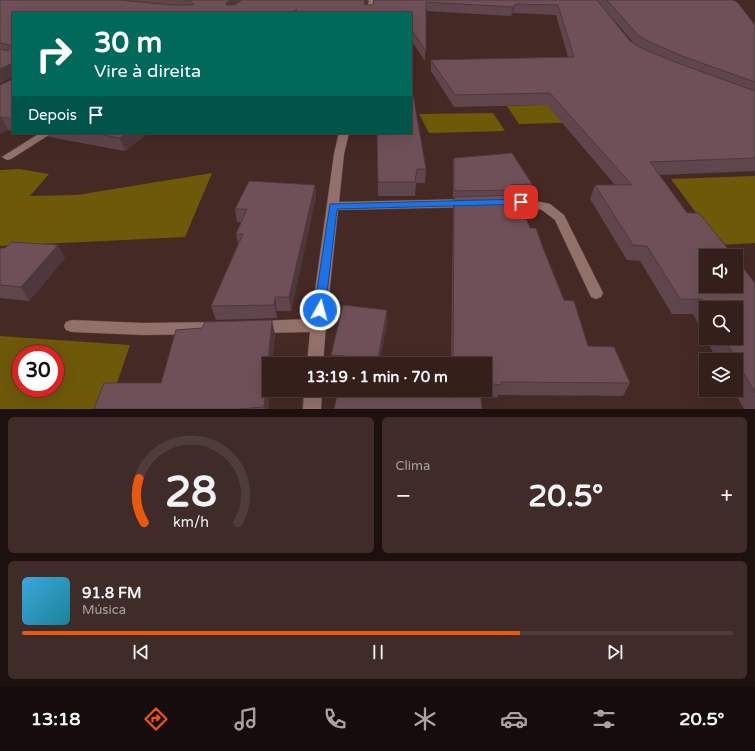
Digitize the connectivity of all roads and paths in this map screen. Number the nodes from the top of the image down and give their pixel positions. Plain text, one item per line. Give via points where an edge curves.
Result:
1 (372, 0) edge
2 (369, 12) edge
3 (45, 134) edge
4 (344, 134) edge
5 (7, 157) dead end
6 (333, 206) junction
7 (596, 293) dead end
8 (318, 325) junction
9 (72, 326) dead end
10 (316, 357) edge
11 (313, 397) edge
12 (312, 409) edge

1 - 2 street
3 - 5 street
4 - 6 street
6 - 7 street via 521,202 546,207 560,218
6 - 8 street
8 - 9 street via 143,329
8 - 10 street
11 - 12 street

